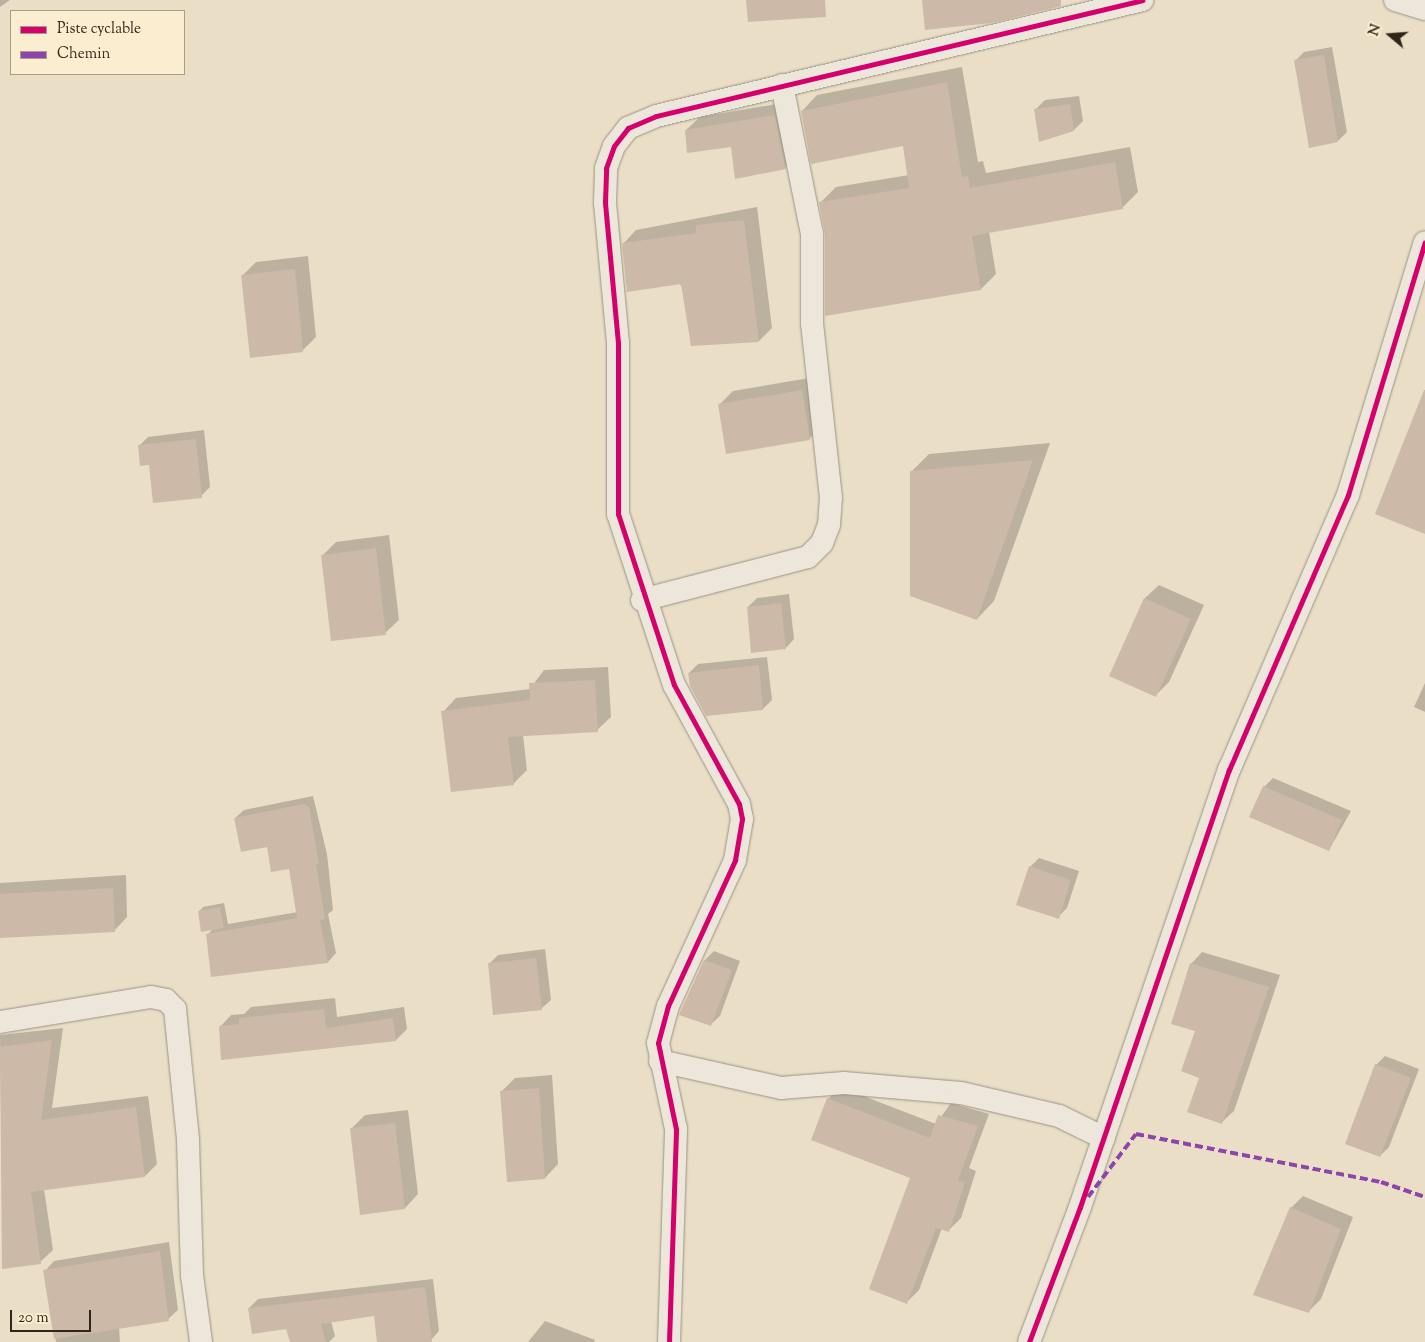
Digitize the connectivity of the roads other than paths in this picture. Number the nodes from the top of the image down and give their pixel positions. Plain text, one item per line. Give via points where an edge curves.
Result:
1 (1142, 0) edge
2 (1395, 0) edge
3 (1425, 10) edge
4 (782, 85) junction
5 (1425, 242) edge
6 (642, 600) junction
7 (0, 1022) edge
8 (660, 1061) junction
9 (1104, 1138) junction
10 (201, 1342) edge
11 (669, 1342) edge
12 (1029, 1342) edge

1 - 4 street
2 - 3 street
4 - 6 street via 656,116 628,128 614,146 606,168 618,343 618,514
4 - 6 street via 812,234 812,323 831,498 829,525 822,543 808,557
5 - 9 street via 1348,495 1229,770
6 - 8 street via 674,685 738,804 742,820 735,860 662,1024
7 - 10 street via 151,997 166,1000 175,1009 188,1140 192,1275
8 - 9 street via 781,1088 844,1083 961,1093 1059,1116
8 - 11 street via 670,1086 676,1129
9 - 12 street

